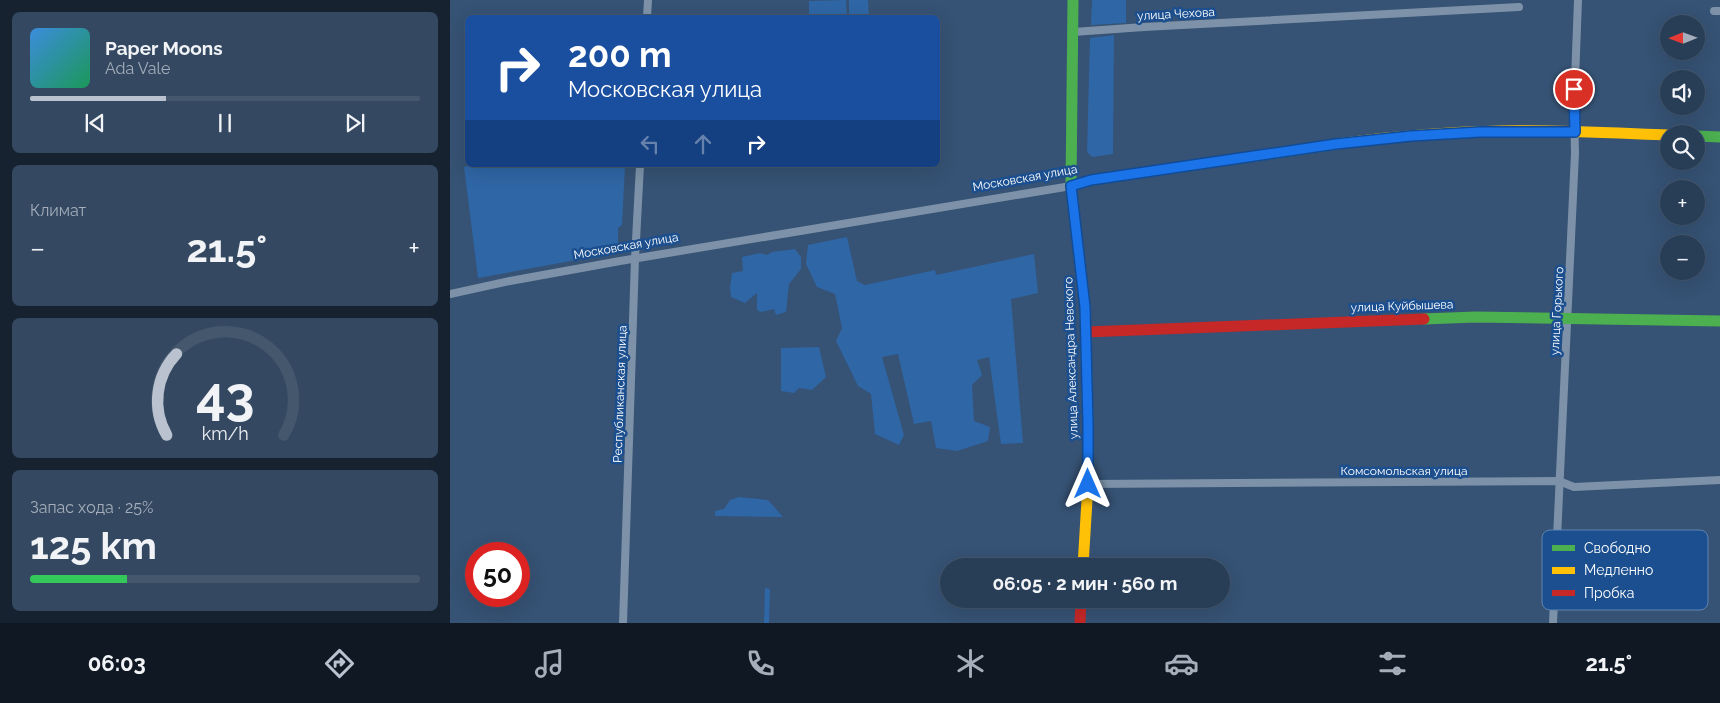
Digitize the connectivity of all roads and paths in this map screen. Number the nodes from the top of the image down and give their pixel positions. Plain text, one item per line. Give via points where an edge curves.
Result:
1 (648, 0) edge
2 (1073, 0) edge
3 (1578, 0) edge
4 (1519, 7) dead end
5 (647, 15) edge
6 (1073, 32) junction
7 (1575, 132) junction
8 (1660, 135) edge
9 (1705, 136) edge
10 (1720, 136) edge
11 (640, 167) edge
12 (1071, 186) junction
13 (635, 259) junction
14 (450, 294) edge
15 (1568, 318) junction
16 (1720, 321) edge
17 (1086, 332) junction
18 (1720, 480) edge
19 (1559, 482) junction
20 (1088, 484) junction
21 (1557, 530) edge
22 (1083, 558) edge
23 (1081, 608) edge
24 (1553, 610) edge
25 (624, 623) edge
26 (1080, 623) edge
27 (1552, 623) edge

1 - 5 street
2 - 6 street, улица Александра Невского
3 - 7 street, улица Горького
4 - 6 street, улица Чехова
6 - 12 street, улица Александра Невского
7 - 8 street, Московская улица
7 - 12 street, Московская улица via 1472,132 1384,138 1100,179
7 - 15 street, улица Горького
9 - 10 street
11 - 13 street, Республиканская улица
12 - 13 street, Московская улица
12 - 17 street, улица Александра Невского
13 - 14 street, Московская улица
13 - 25 street, Республиканская улица
15 - 16 street, улица Куйбышева
15 - 17 street, улица Куйбышева via 1475,317
15 - 19 street, улица Горького
17 - 20 street, улица Александра Невского
18 - 19 street, Комсомольская улица via 1574,487
19 - 20 street, Комсомольская улица
19 - 21 street, улица Горького
20 - 22 street, улица Александра Невского
23 - 26 street
24 - 27 street, улица Горького

